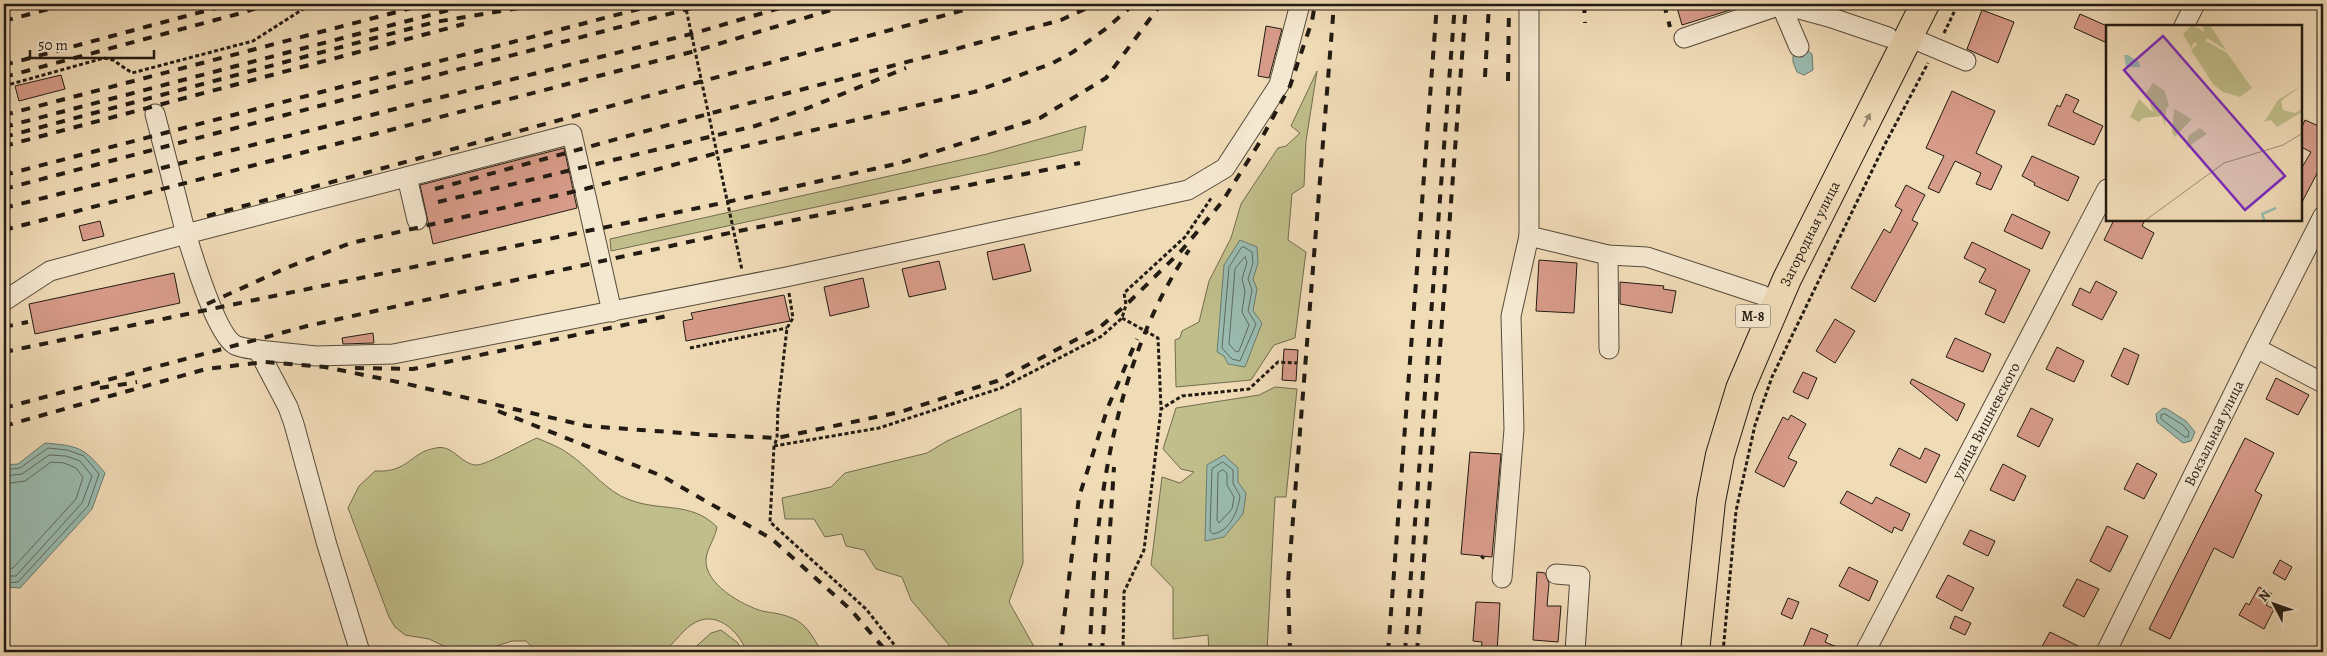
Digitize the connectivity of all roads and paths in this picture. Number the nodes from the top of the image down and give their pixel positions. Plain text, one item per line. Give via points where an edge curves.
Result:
1 (311, 4) edge
2 (685, 4) edge
3 (1300, 4) edge
4 (1529, 4) edge
5 (1904, 4) edge
6 (1925, 4) edge
7 (1958, 4) edge
8 (2195, 4) edge
9 (1781, 5) edge
10 (2184, 25) edge
11 (1898, 37) junction
12 (1684, 38) dead end
13 (1799, 47) dead end
14 (1936, 49) junction
15 (1966, 61) dead end
16 (4, 86) edge
17 (155, 114) dead end
18 (408, 177) junction
19 (1217, 190) dead end
20 (2106, 191) edge
21 (2323, 216) edge
22 (417, 220) dead end
23 (186, 234) junction
24 (1529, 236) junction
25 (1608, 255) junction
26 (745, 285) junction
27 (1762, 295) junction
28 (789, 298) dead end
29 (4, 300) edge
30 (612, 312) junction
31 (1122, 318) junction
32 (787, 328) junction
33 (690, 348) dead end
34 (2256, 348) junction
35 (1609, 349) dead end
36 (258, 350) junction
37 (1297, 363) dead end
38 (2323, 383) edge
39 (1161, 408) junction
40 (774, 446) junction
41 (1481, 556) dead end
42 (1486, 563) dead end
43 (1556, 574) dead end
44 (1502, 578) dead end
45 (360, 652) edge
46 (900, 652) edge
47 (1123, 652) edge
48 (1574, 652) edge
49 (1678, 652) edge
50 (1695, 652) edge
51 (1723, 652) edge
52 (1865, 652) edge
53 (2106, 652) edge

1 - 16 path via 253,41 235,46 132,73 104,58
2 - 26 path
3 - 26 street via 1279,85 1225,168 1188,190
4 - 24 street
5 - 11 highway, Загородная улица / М-8
6 - 11 highway, Загородная улица / М-8
7 - 14 path
8 - 10 street
9 - 11 street
9 - 12 street
9 - 13 street
11 - 14 street
11 - 27 highway, Загородная улица / М-8
50 -> 11 highway, Загородная улица / М-8 via 1711,501 1720,455 1740,389
14 - 15 street
14 - 51 path via 1880,155 1761,403 1736,510
17 - 23 street
18 - 22 street
18 - 23 street
18 - 30 street via 572,134
19 - 31 path via 1185,237 1124,292 1126,305
20 - 52 street, улица Вишневского
21 - 34 street, Вокзальная улица
23 - 29 street via 50,271
23 - 36 street via 211,308 228,337 235,345
24 - 25 street
24 - 44 street via 1511,316 1514,430
25 - 27 street via 1647,257
25 - 35 street
26 - 30 street
27 - 49 highway, Загородная улица / М-8 via 1724,386 1702,470 1692,519
28 - 32 path via 793,318
30 - 36 street via 393,354 316,356
31 - 39 path via 1158,338
31 - 40 path via 1102,336 1001,388 879,428
32 - 33 path
32 - 40 path
34 - 38 street
34 - 53 street, Вокзальная улица
36 - 45 street via 294,424
37 - 39 path via 1278,362 1249,389 1182,396
39 - 47 path via 1144,550 1124,592
40 - 46 path via 770,522 866,609
41 - 42 path via 1486,558
43 - 48 street via 1580,576

